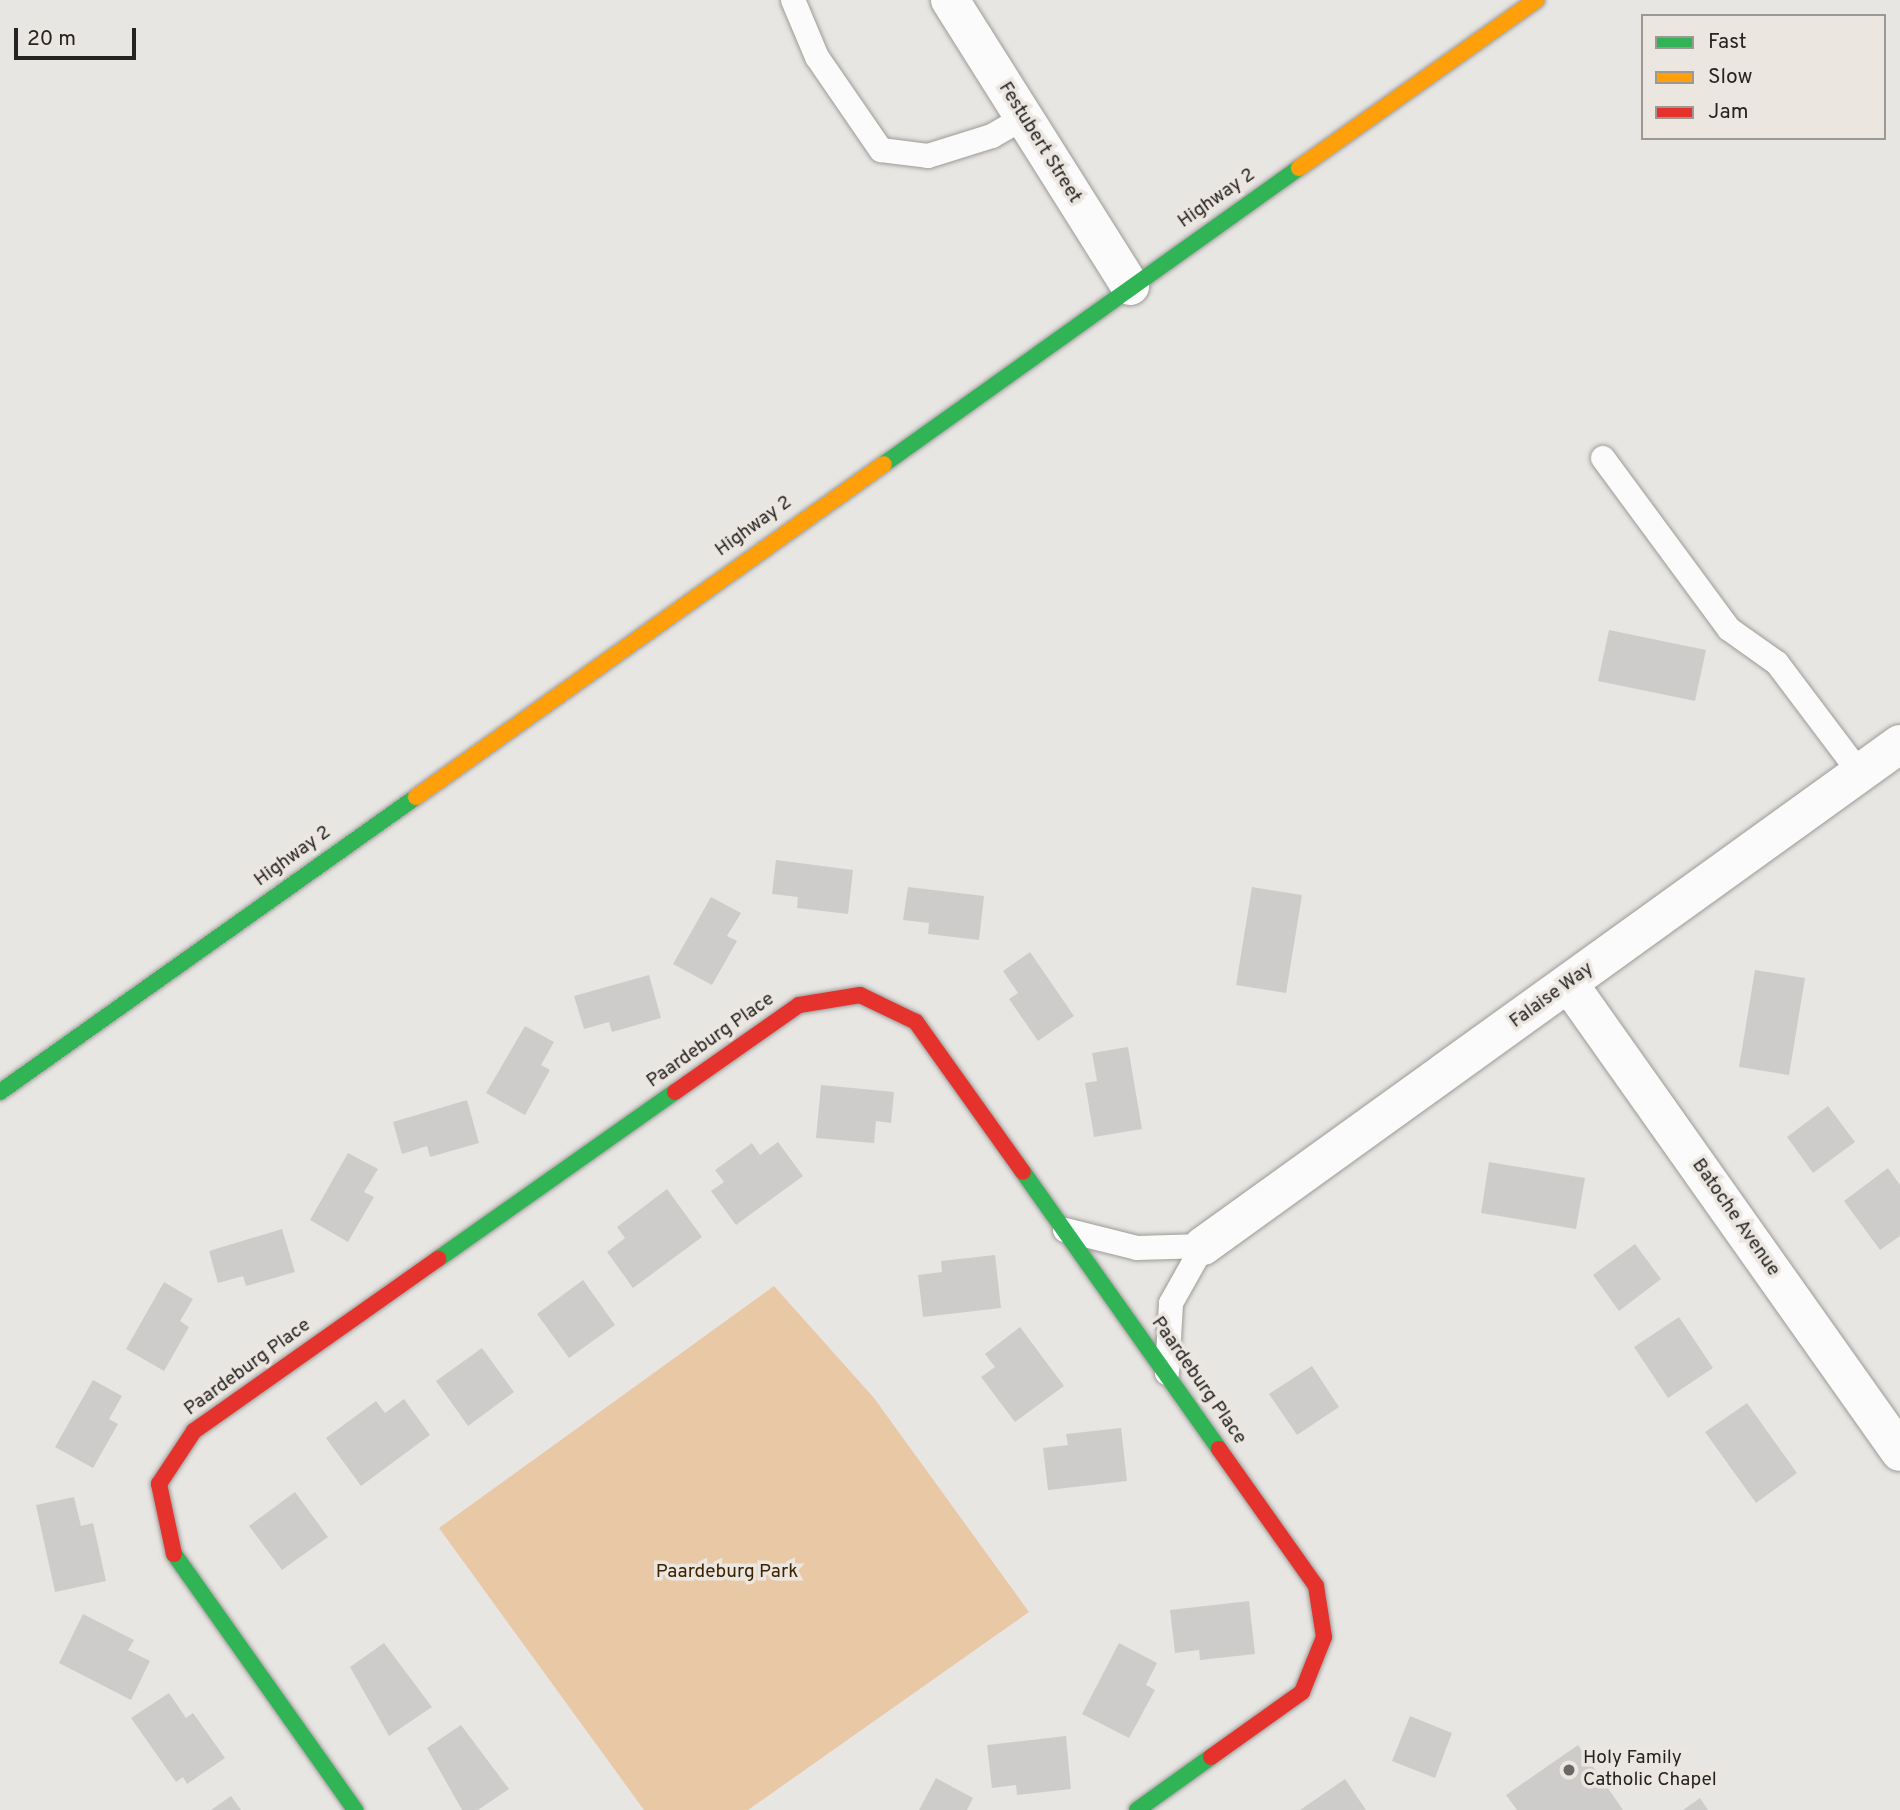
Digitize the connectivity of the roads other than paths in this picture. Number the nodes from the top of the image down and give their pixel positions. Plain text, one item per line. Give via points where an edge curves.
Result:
1 (793, 0) edge
2 (950, 0) edge
3 (1535, 0) edge
4 (1023, 118) junction
5 (1130, 286) junction
6 (1603, 458) dead end
7 (1900, 744) edge
8 (1860, 773) junction
9 (1569, 984) junction
10 (0, 1092) edge
11 (1065, 1230) junction
12 (1203, 1246) junction
13 (1167, 1373) junction
14 (1900, 1452) edge
15 (355, 1810) edge
16 (1136, 1810) edge

1 - 4 lane via 817,57 881,150 928,156 992,136
2 - 4 street, Festubert Street
3 - 5 street, Highway 2
4 - 5 street, Festubert Street
5 - 10 street, Highway 2
6 - 8 lane via 1729,629 1777,663
7 - 8 street, Falaise Way
8 - 9 street, Falaise Way
9 - 12 street, Falaise Way
9 - 14 street, Batoche Avenue
11 - 12 lane via 1137,1248
11 - 13 street, Paardeburg Place
11 - 15 street, Paardeburg Place via 916,1023 860,995 799,1005 194,1431 159,1484 170,1548
12 - 13 lane via 1171,1303
13 - 16 street, Paardeburg Place via 1316,1586 1324,1637 1302,1692

